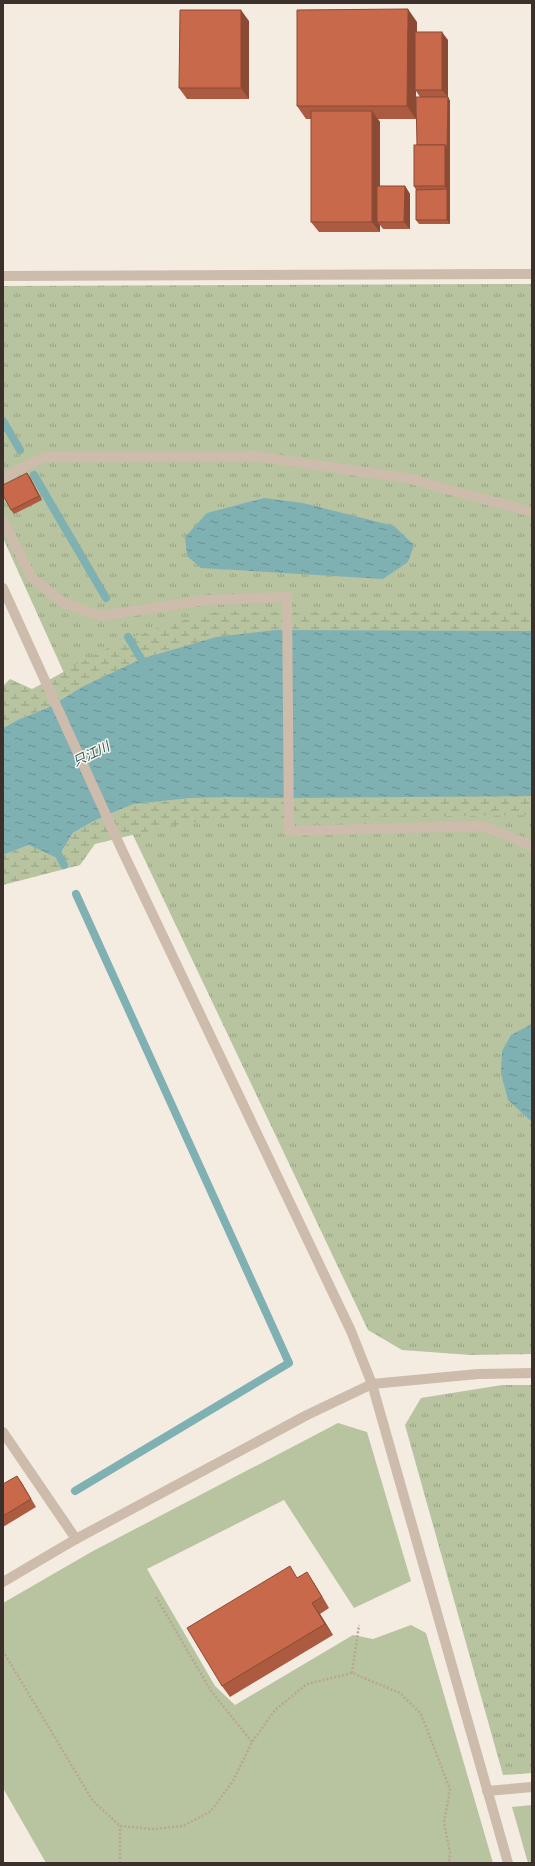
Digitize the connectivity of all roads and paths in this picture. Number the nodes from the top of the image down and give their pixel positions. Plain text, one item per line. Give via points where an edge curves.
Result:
1 (532, 274) edge
2 (3, 276) edge
3 (3, 478) edge
4 (532, 512) edge
5 (3, 520) edge
6 (3, 588) edge
7 (532, 846) edge
8 (532, 1373) edge
9 (372, 1384) junction
10 (3, 1432) edge
11 (76, 1539) junction
12 (3, 1582) edge
13 (156, 1597) dead end
14 (359, 1625) dead end
15 (3, 1651) edge
16 (352, 1672) junction
17 (252, 1742) junction
18 (532, 1787) edge
19 (487, 1791) junction
20 (120, 1826) junction
21 (120, 1863) edge
22 (449, 1863) edge
23 (508, 1863) edge

1 - 2 street
3 - 4 street via 44,457 253,456 406,478
5 - 7 street via 32,578 64,603 100,616 206,600 287,597 290,831 483,826
6 - 9 street via 121,848 344,1317
8 - 9 street via 478,1374
9 - 11 street via 307,1415
9 - 19 street
10 - 11 street
11 - 12 street
13 - 17 path via 211,1691
14 - 16 path
15 - 20 path via 93,1801
16 - 17 path via 307,1684 275,1710
16 - 22 path via 400,1693 421,1714 450,1790 444,1823 450,1852
17 - 20 path via 233,1781 211,1811 183,1826 154,1829
18 - 19 street
19 - 23 street
20 - 21 path

